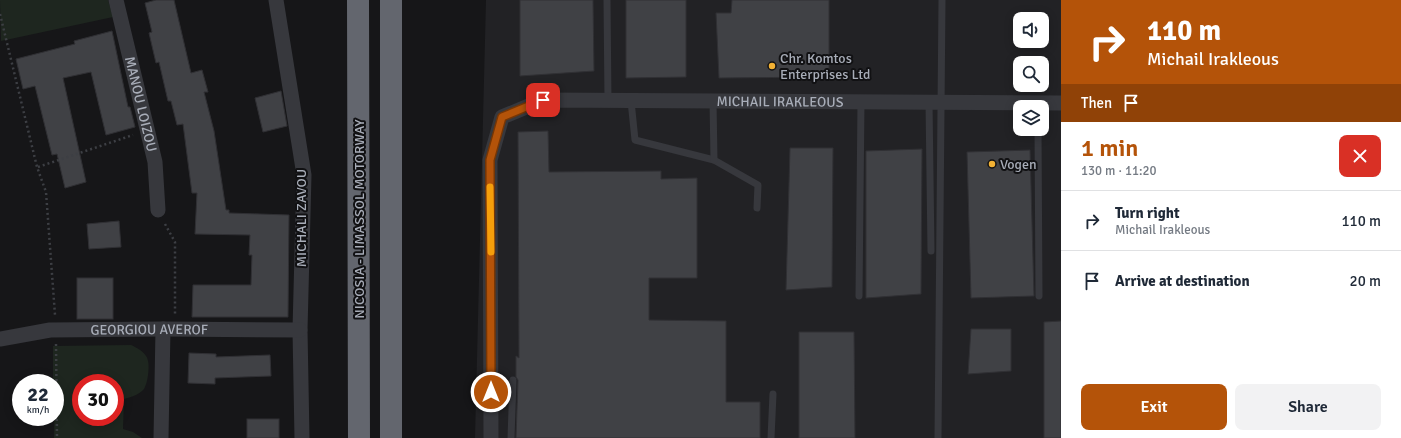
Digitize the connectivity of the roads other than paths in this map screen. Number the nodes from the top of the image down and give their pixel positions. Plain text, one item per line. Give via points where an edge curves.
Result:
1 (116, 0) edge
2 (276, 0) edge
3 (358, 0) edge
4 (391, 0) edge
5 (607, 0) edge
6 (942, 0) edge
7 (608, 101) junction
8 (631, 101) junction
9 (713, 101) junction
10 (862, 102) junction
11 (935, 102) junction
12 (1061, 102) edge
13 (1013, 104) edge
14 (1049, 104) edge
15 (1038, 136) edge
16 (714, 160) junction
17 (757, 208) dead end
18 (158, 210) road end
19 (931, 251) dead end
20 (859, 296) dead end
21 (1039, 296) dead end
22 (170, 329) junction
23 (300, 330) junction
24 (0, 339) edge
25 (513, 380) dead end
26 (773, 394) dead end
27 (161, 438) edge
28 (302, 438) edge
29 (359, 438) edge
30 (392, 438) edge
31 (491, 438) edge
32 (510, 438) edge
33 (771, 438) edge
34 (938, 438) edge

1 - 18 street, MANOU LOIZOU via 155,162
2 - 23 street, MICHALI ZAVOU via 304,175
3 - 29 highway, NICOSIA - LIMASSOL MOTORWAY
4 - 30 highway
5 - 7 lane
6 - 11 lane
7 - 8 street, MICHAIL IRAKLEOUS
7 - 31 street, MICHAIL IRAKLEOUS via 543,100 502,117 490,160
8 - 9 street, MICHAIL IRAKLEOUS
8 - 16 lane via 635,140
9 - 10 street, MICHAIL IRAKLEOUS
9 - 16 lane
10 - 11 street, MICHAIL IRAKLEOUS
10 - 20 lane
11 - 13 street, MICHAIL IRAKLEOUS
11 - 19 lane
11 - 34 lane
12 - 14 street, MICHAIL IRAKLEOUS
15 - 21 lane
16 - 17 lane via 758,185
22 - 23 street, GEORGIOU AVEROF
22 - 24 street, GEORGIOU AVEROF via 56,330
22 - 27 street
23 - 28 street, MICHALI ZAVOU
25 - 32 lane
26 - 33 lane

